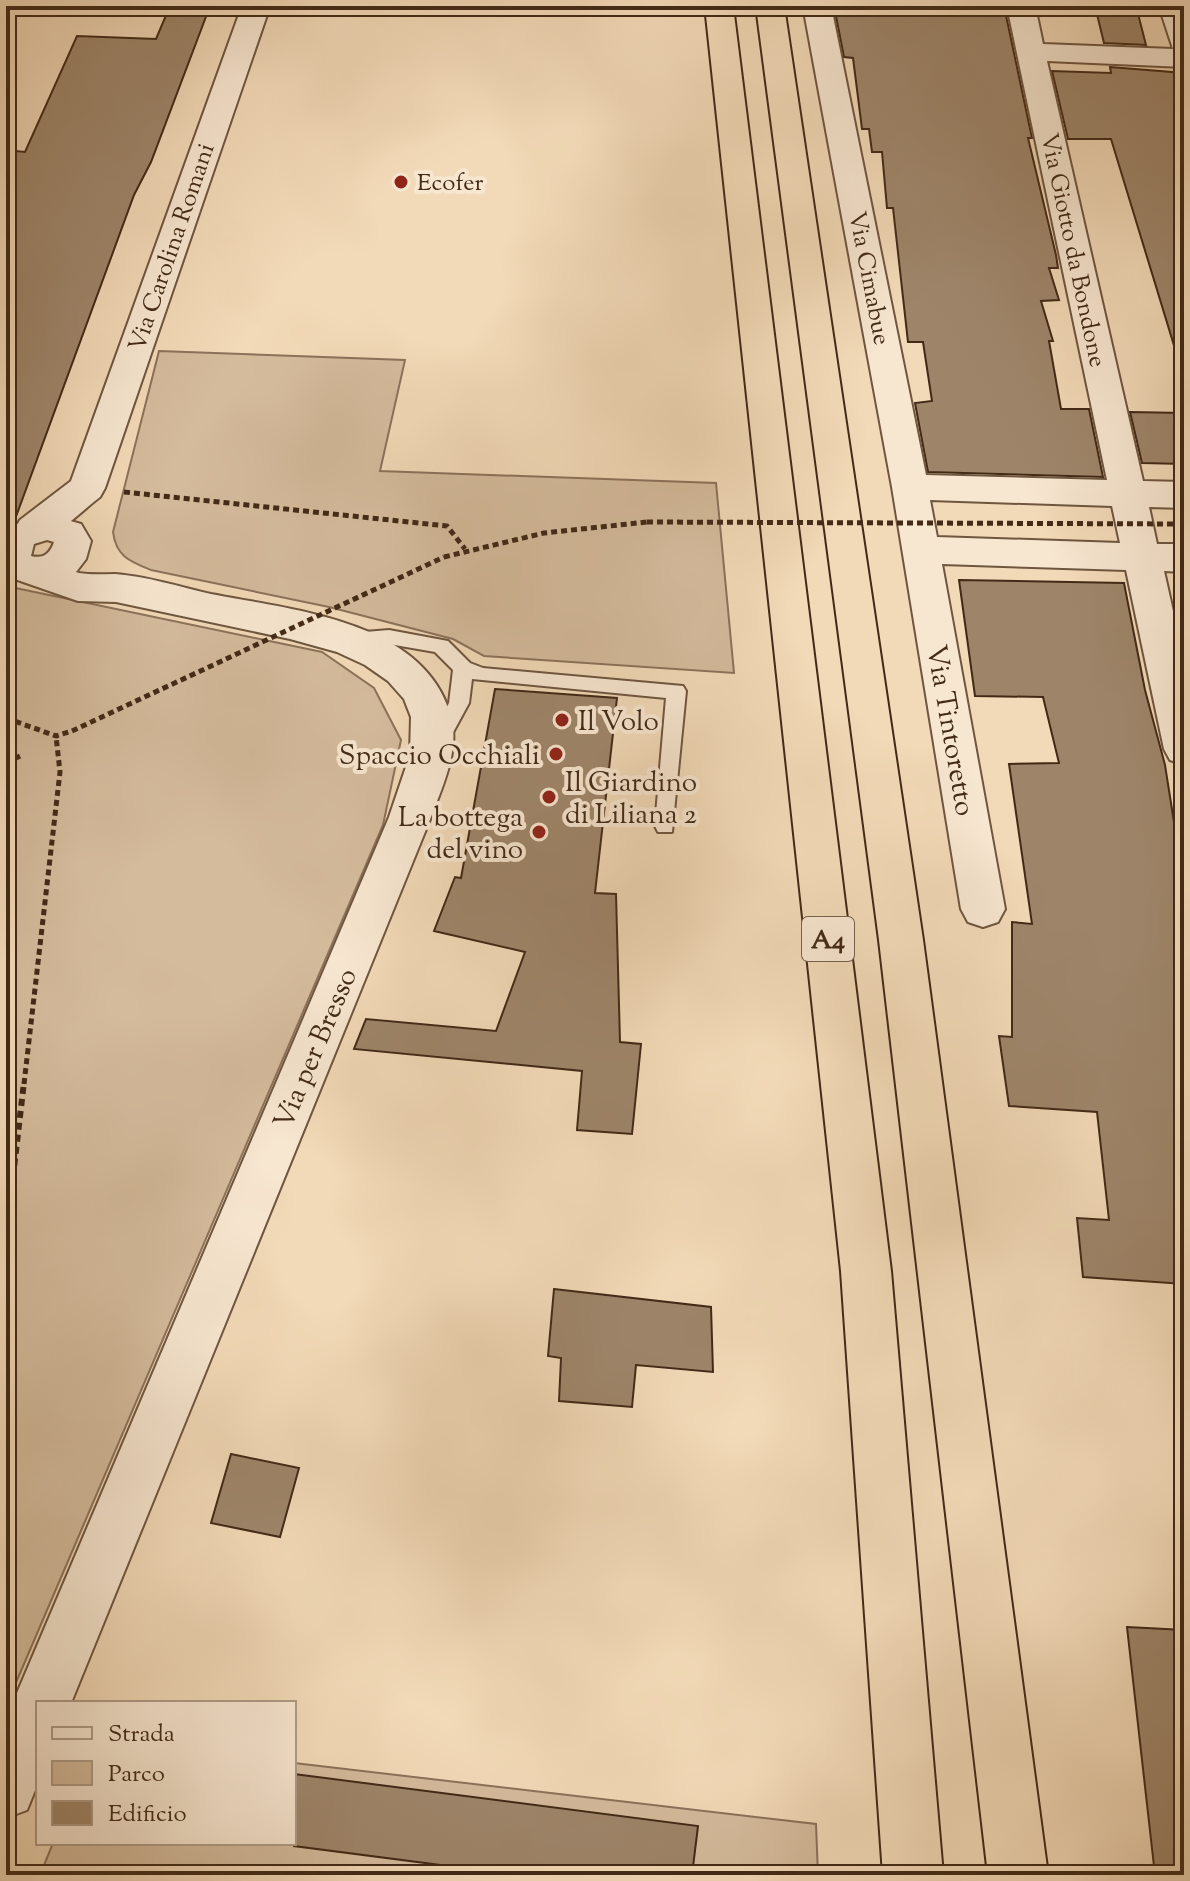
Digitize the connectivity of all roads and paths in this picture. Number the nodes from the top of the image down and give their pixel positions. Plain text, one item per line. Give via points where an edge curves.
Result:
1 (256, 6) edge
2 (719, 6) edge
3 (770, 6) edge
4 (817, 6) edge
5 (1021, 6) edge
6 (1173, 6) edge
7 (1184, 45) edge
8 (1031, 52) junction
9 (1184, 58) edge
10 (910, 487) junction
11 (1128, 494) junction
12 (145, 495) dead end
13 (1184, 495) edge
14 (1184, 524) edge
15 (33, 548) edge
16 (465, 549) junction
17 (921, 550) junction
18 (1142, 557) junction
19 (1184, 558) edge
20 (348, 640) junction
21 (463, 668) junction
22 (6, 718) edge
23 (56, 736) junction
24 (1184, 749) edge
25 (431, 755) junction
26 (20, 756) dead end
27 (6, 763) edge
28 (665, 826) dead end
29 (983, 909) dead end
30 (6, 1237) edge
31 (43, 1701) edge
32 (36, 1717) edge
33 (6, 1789) edge
34 (913, 1875) edge
35 (1018, 1875) edge

1 - 15 street, Via Carolina Romani via 87,488 92,504
2 - 34 highway, A4 via 866,1271
3 - 35 highway via 944,1251
4 - 10 street, Via Cimabue
5 - 8 street, Via Giotto da Bondone
6 - 7 street
8 - 9 street
8 - 11 street, Via Giotto da Bondone
10 - 11 street
10 - 17 street, Via Cimabue
11 - 13 street
11 - 18 street, Via Giotto da Bondone
12 - 16 path via 447,526
14 - 16 path, bridge via 647,522 538,533
15 - 20 street, Via per Bresso via 64,585 116,588
16 - 23 path, bridge
17 - 18 street
17 - 29 street, Via Tintoretto
18 - 19 street
18 - 24 street, Via Giotto da Bondone
20 - 21 lane via 389,637 441,646
20 - 25 street, Via per Bresso via 398,669 424,698 432,725
21 - 25 lane via 459,703
21 - 28 lane via 482,675 676,691
22 - 23 path
23 - 30 path via 60,772
25 - 31 street, Via per Bresso via 404,832
26 - 27 path
32 - 33 street

